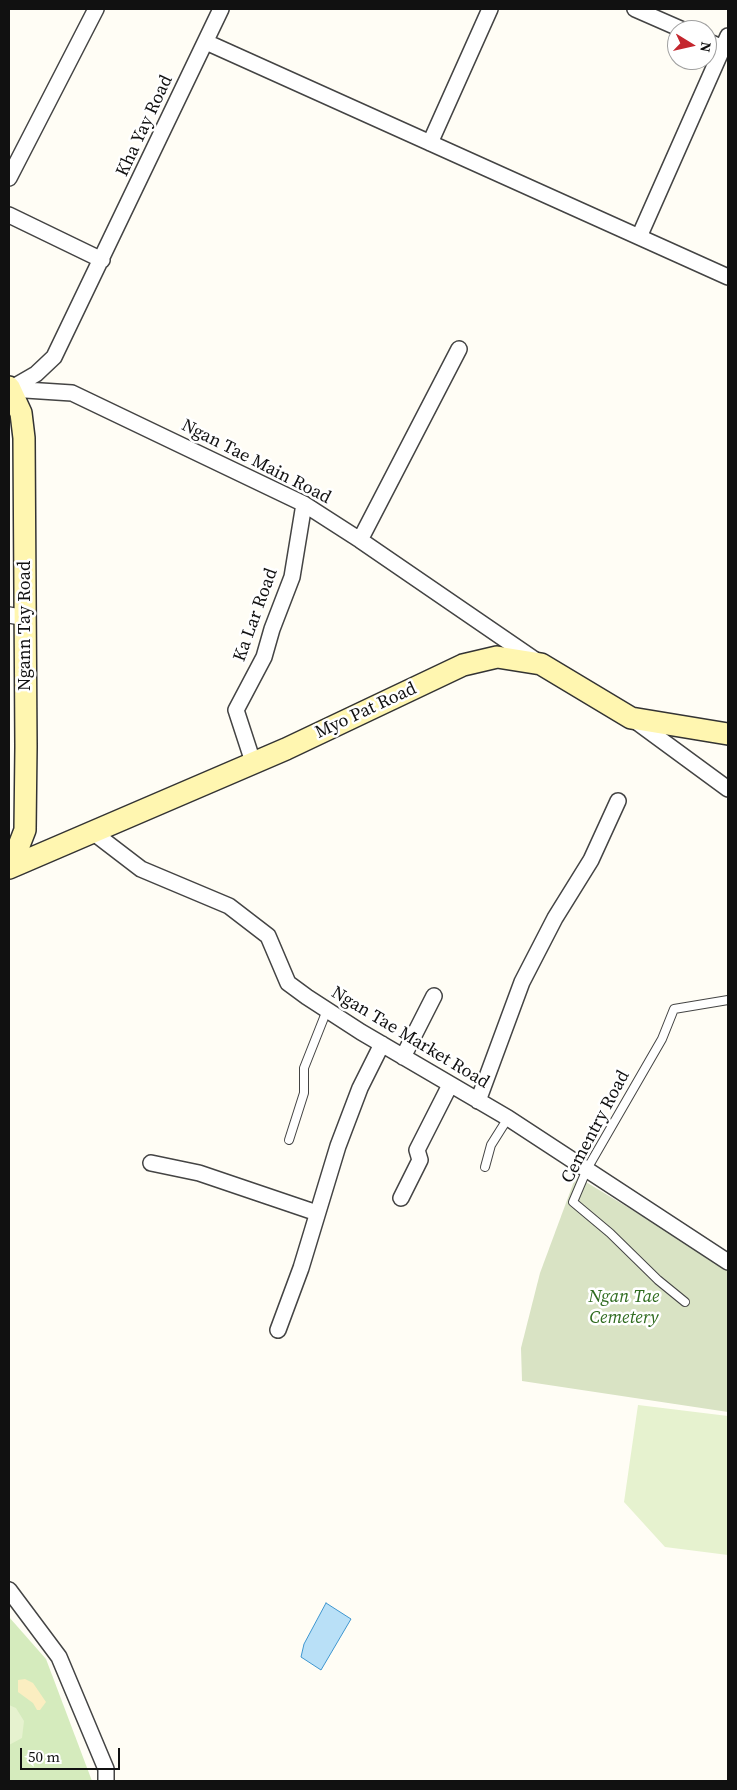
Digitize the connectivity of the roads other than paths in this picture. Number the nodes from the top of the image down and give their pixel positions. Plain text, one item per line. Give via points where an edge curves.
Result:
1 (96, 9) edge
2 (221, 9) edge
3 (490, 9) edge
4 (635, 9) edge
5 (667, 23) edge
6 (206, 42) junction
7 (726, 42) edge
8 (430, 143) junction
9 (9, 178) edge
10 (9, 215) edge
11 (639, 237) junction
12 (102, 260) junction
13 (728, 277) edge
14 (459, 349) dead end
15 (10, 388) edge
16 (304, 504) junction
17 (360, 540) junction
18 (17, 616) edge
19 (541, 664) junction
20 (631, 718) junction
21 (728, 734) edge
22 (253, 762) junction
23 (728, 789) edge
24 (618, 801) dead end
25 (94, 833) junction
26 (9, 863) edge
27 (9, 868) edge
28 (434, 996) dead end
29 (728, 1000) edge
30 (328, 1010) junction
31 (382, 1044) junction
32 (403, 1057) junction
33 (450, 1085) junction
34 (478, 1101) junction
35 (508, 1118) junction
36 (289, 1140) dead end
37 (151, 1163) dead end
38 (484, 1167) dead end
39 (587, 1169) junction
40 (401, 1198) dead end
41 (317, 1213) junction
42 (728, 1262) edge
43 (685, 1302) dead end
44 (278, 1330) dead end
45 (9, 1590) edge
46 (106, 1781) edge

1 - 9 street
2 - 6 street, Kha Yay Road
3 - 8 street
4 - 5 street
6 - 8 street
6 - 12 street, Kha Yay Road
7 - 11 street
8 - 11 street
10 - 12 street
11 - 13 street
12 - 15 street, Kha Yay Road via 54,357 36,374
14 - 17 street
15 - 16 street, Ngan Tae Main Road via 72,393
15 - 18 main road, Ngann Tay Road via 21,413 24,438
16 - 17 street, Ngan Tae Main Road
16 - 22 street, Ka Lar Road via 292,577 264,657 236,710
17 - 19 street, Ngan Tae Main Road
18 - 26 main road, Ngann Tay Road via 25,830
19 - 20 main road, Myo Pat Road
19 - 22 main road, Myo Pat Road via 497,656 462,666
20 - 21 main road, Myo Pat Road
20 - 23 street
22 - 25 main road, Myo Pat Road
24 - 34 street via 591,860 555,918 522,982
25 - 27 main road, Myo Pat Road
25 - 30 street, Ngan Tae Market Road via 141,869 229,906 268,936 288,983
28 - 32 street
29 - 39 lane, Cementry Road via 674,1009 662,1039
30 - 31 street, Ngan Tae Market Road
30 - 36 lane via 304,1068 304,1094
31 - 32 street, Ngan Tae Market Road
31 - 41 street via 360,1088
32 - 33 street, Ngan Tae Market Road
33 - 34 street, Ngan Tae Market Road
33 - 40 street via 417,1150 420,1160
34 - 35 street, Ngan Tae Market Road
35 - 38 lane via 491,1145
35 - 39 street, Ngan Tae Market Road
37 - 41 street via 199,1173
39 - 42 street, Ngan Tae Market Road
39 - 43 lane, Cementry Road via 573,1202
41 - 44 street
45 - 46 street via 58,1657 106,1769

